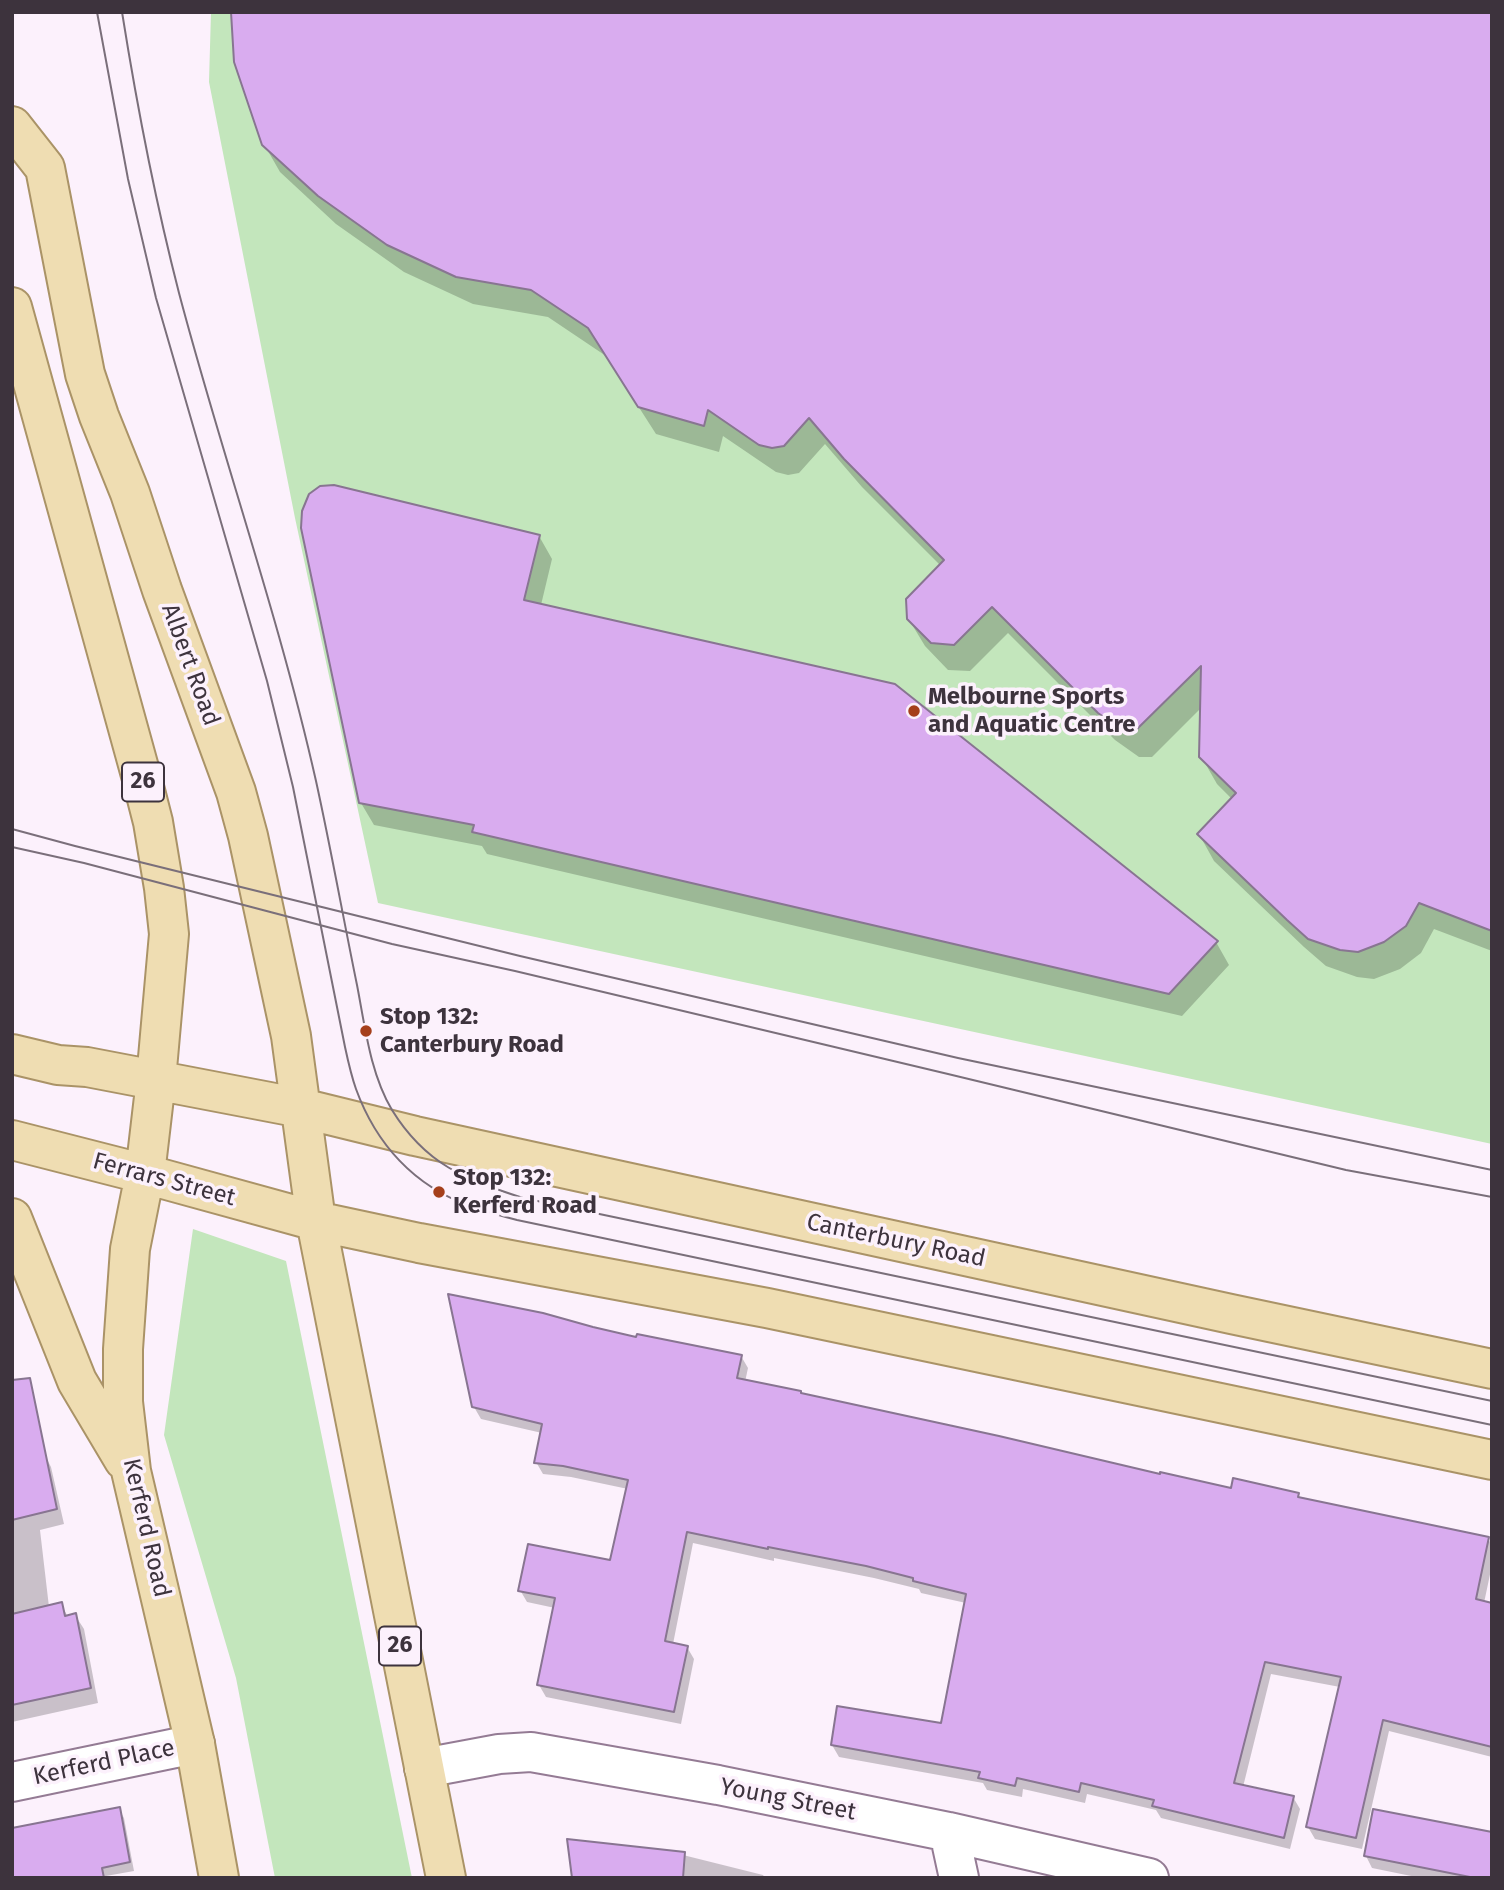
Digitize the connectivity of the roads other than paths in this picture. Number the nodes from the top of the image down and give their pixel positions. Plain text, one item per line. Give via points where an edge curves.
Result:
1 (12, 126) edge
2 (12, 307) edge
3 (12, 1054) edge
4 (156, 1080) junction
5 (301, 1108) junction
6 (12, 1140) edge
7 (145, 1174) junction
8 (12, 1218) edge
9 (316, 1221) junction
10 (1492, 1369) edge
11 (1492, 1460) edge
12 (131, 1471) junction
13 (195, 1744) junction
14 (424, 1768) junction
15 (12, 1782) edge
16 (949, 1832) junction
17 (219, 1878) edge
18 (446, 1878) edge
19 (959, 1878) edge
20 (1149, 1878) edge

1 - 5 main road, Albert Road / 26 via 45,168 85,374 236,792 282,990
2 - 4 main road, 26 via 153,822 169,934
3 - 4 main road
4 - 5 main road
4 - 7 main road, 26
5 - 9 main road, Albert Road / 26
5 - 10 main road, Canterbury Road
6 - 7 main road, Ferrars Street
7 - 9 main road, Ferrars Street
7 - 12 main road, Kerferd Road / 26 via 130,1249 123,1349
8 - 12 main road via 77,1381
9 - 11 main road via 767,1308
9 - 14 main road, 26
12 - 13 main road, Kerferd Road / 26
13 - 15 street, Kerferd Place
13 - 17 main road, Kerferd Road / 26
14 - 16 street, Young Street via 531,1752
14 - 18 main road, 26
16 - 19 street
16 - 20 street, Young Street

